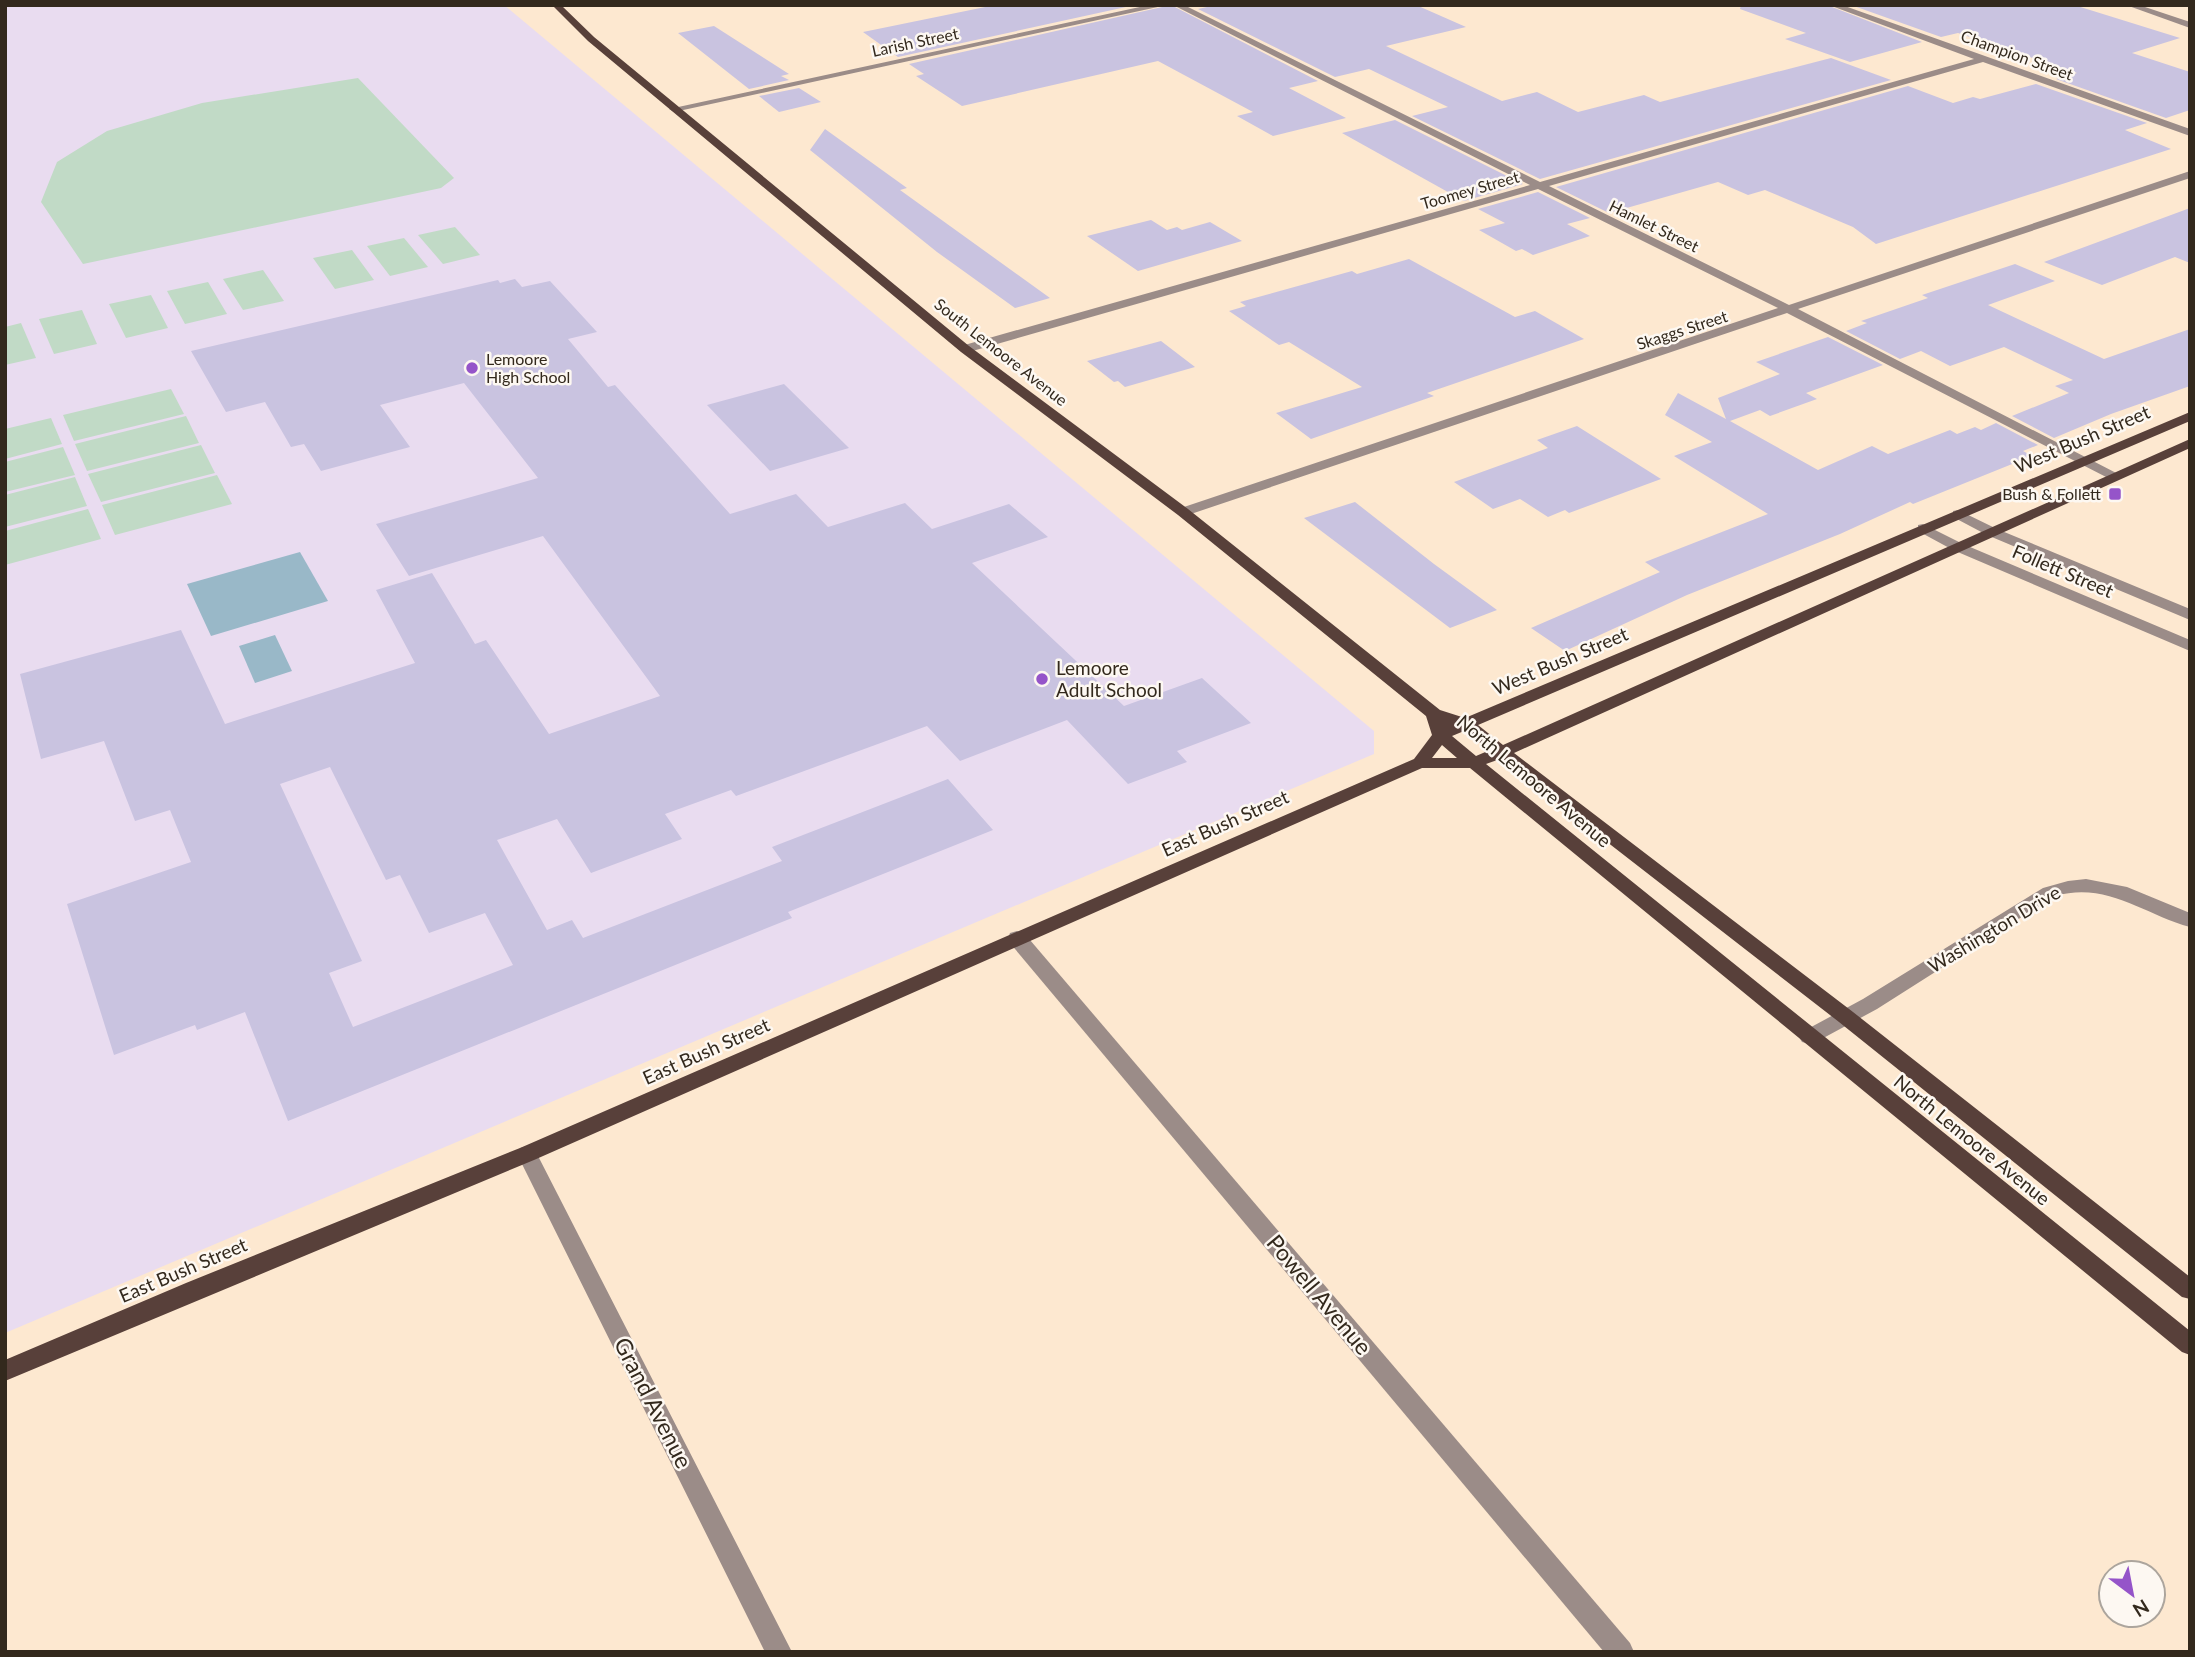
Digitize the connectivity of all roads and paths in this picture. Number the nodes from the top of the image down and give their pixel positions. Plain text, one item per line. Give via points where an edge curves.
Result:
1 (556, 5) edge
2 (1163, 5) edge
3 (1177, 5) edge
4 (1833, 5) edge
5 (2130, 5) edge
6 (2190, 25) edge
7 (1983, 60) junction
8 (674, 108) junction
9 (2190, 133) edge
10 (2190, 174) edge
11 (1540, 187) junction
12 (1790, 310) junction
13 (965, 349) junction
14 (2190, 416) edge
15 (2190, 443) edge
16 (2082, 460) junction
17 (2115, 477) junction
18 (1183, 512) junction
19 (1958, 514) junction
20 (1923, 528) junction
21 (1992, 532) junction
22 (1958, 547) junction
23 (2190, 615) edge
24 (2190, 646) edge
25 (1434, 713) junction
26 (1466, 724) junction
27 (1440, 735) junction
28 (1501, 752) junction
29 (1420, 763) junction
30 (1474, 763) junction
31 (2190, 921) edge
32 (1017, 938) junction
33 (1846, 1017) junction
34 (1808, 1037) junction
35 (527, 1154) junction
36 (2190, 1290) edge
37 (2190, 1345) edge
38 (5, 1371) edge
39 (779, 1652) edge
40 (1621, 1652) edge

1 - 8 main road, South Lemoore Avenue
2 - 8 street, Larish Street
3 - 11 street, Hamlet Street
4 - 7 street, Champion Street
5 - 6 street
7 - 9 street, Champion Street
7 - 11 street, Toomey Street
8 - 13 main road, South Lemoore Avenue
10 - 12 street, Skaggs Street
11 - 12 street, Hamlet Street
11 - 13 street, Toomey Street
12 - 16 street, Hamlet Street
12 - 18 street, Skaggs Street
13 - 18 main road, South Lemoore Avenue
14 - 16 main road, West Bush Street
15 - 17 main road
16 - 17 street, Hamlet Street
16 - 19 main road, West Bush Street
17 - 21 main road
18 - 25 main road, South Lemoore Avenue
19 - 20 main road, West Bush Street
19 - 21 street, Follett Street
20 - 22 street, Follett Street
20 - 26 main road, West Bush Street
21 - 22 main road
21 - 23 street, Follett Street
22 - 24 street, Follett Street
22 - 28 main road
25 - 26 main road, North Lemoore Avenue
25 - 27 main road, North Lemoore Avenue
26 - 27 main road, West Bush Street
26 - 28 main road, North Lemoore Avenue
27 - 29 main road
27 - 30 main road, North Lemoore Avenue
28 - 30 main road
28 - 33 main road, North Lemoore Avenue
29 - 30 main road
29 - 32 main road, East Bush Street
30 - 34 main road, North Lemoore Avenue
31 - 33 street, Washington Drive via 2127,893 2101,886 2066,886 2049,892
32 - 35 main road, East Bush Street
32 - 40 street, Powell Avenue
33 - 34 street, Washington Drive
33 - 36 main road, North Lemoore Avenue
34 - 37 main road, North Lemoore Avenue
35 - 38 main road, East Bush Street
35 - 39 street, Grand Avenue

